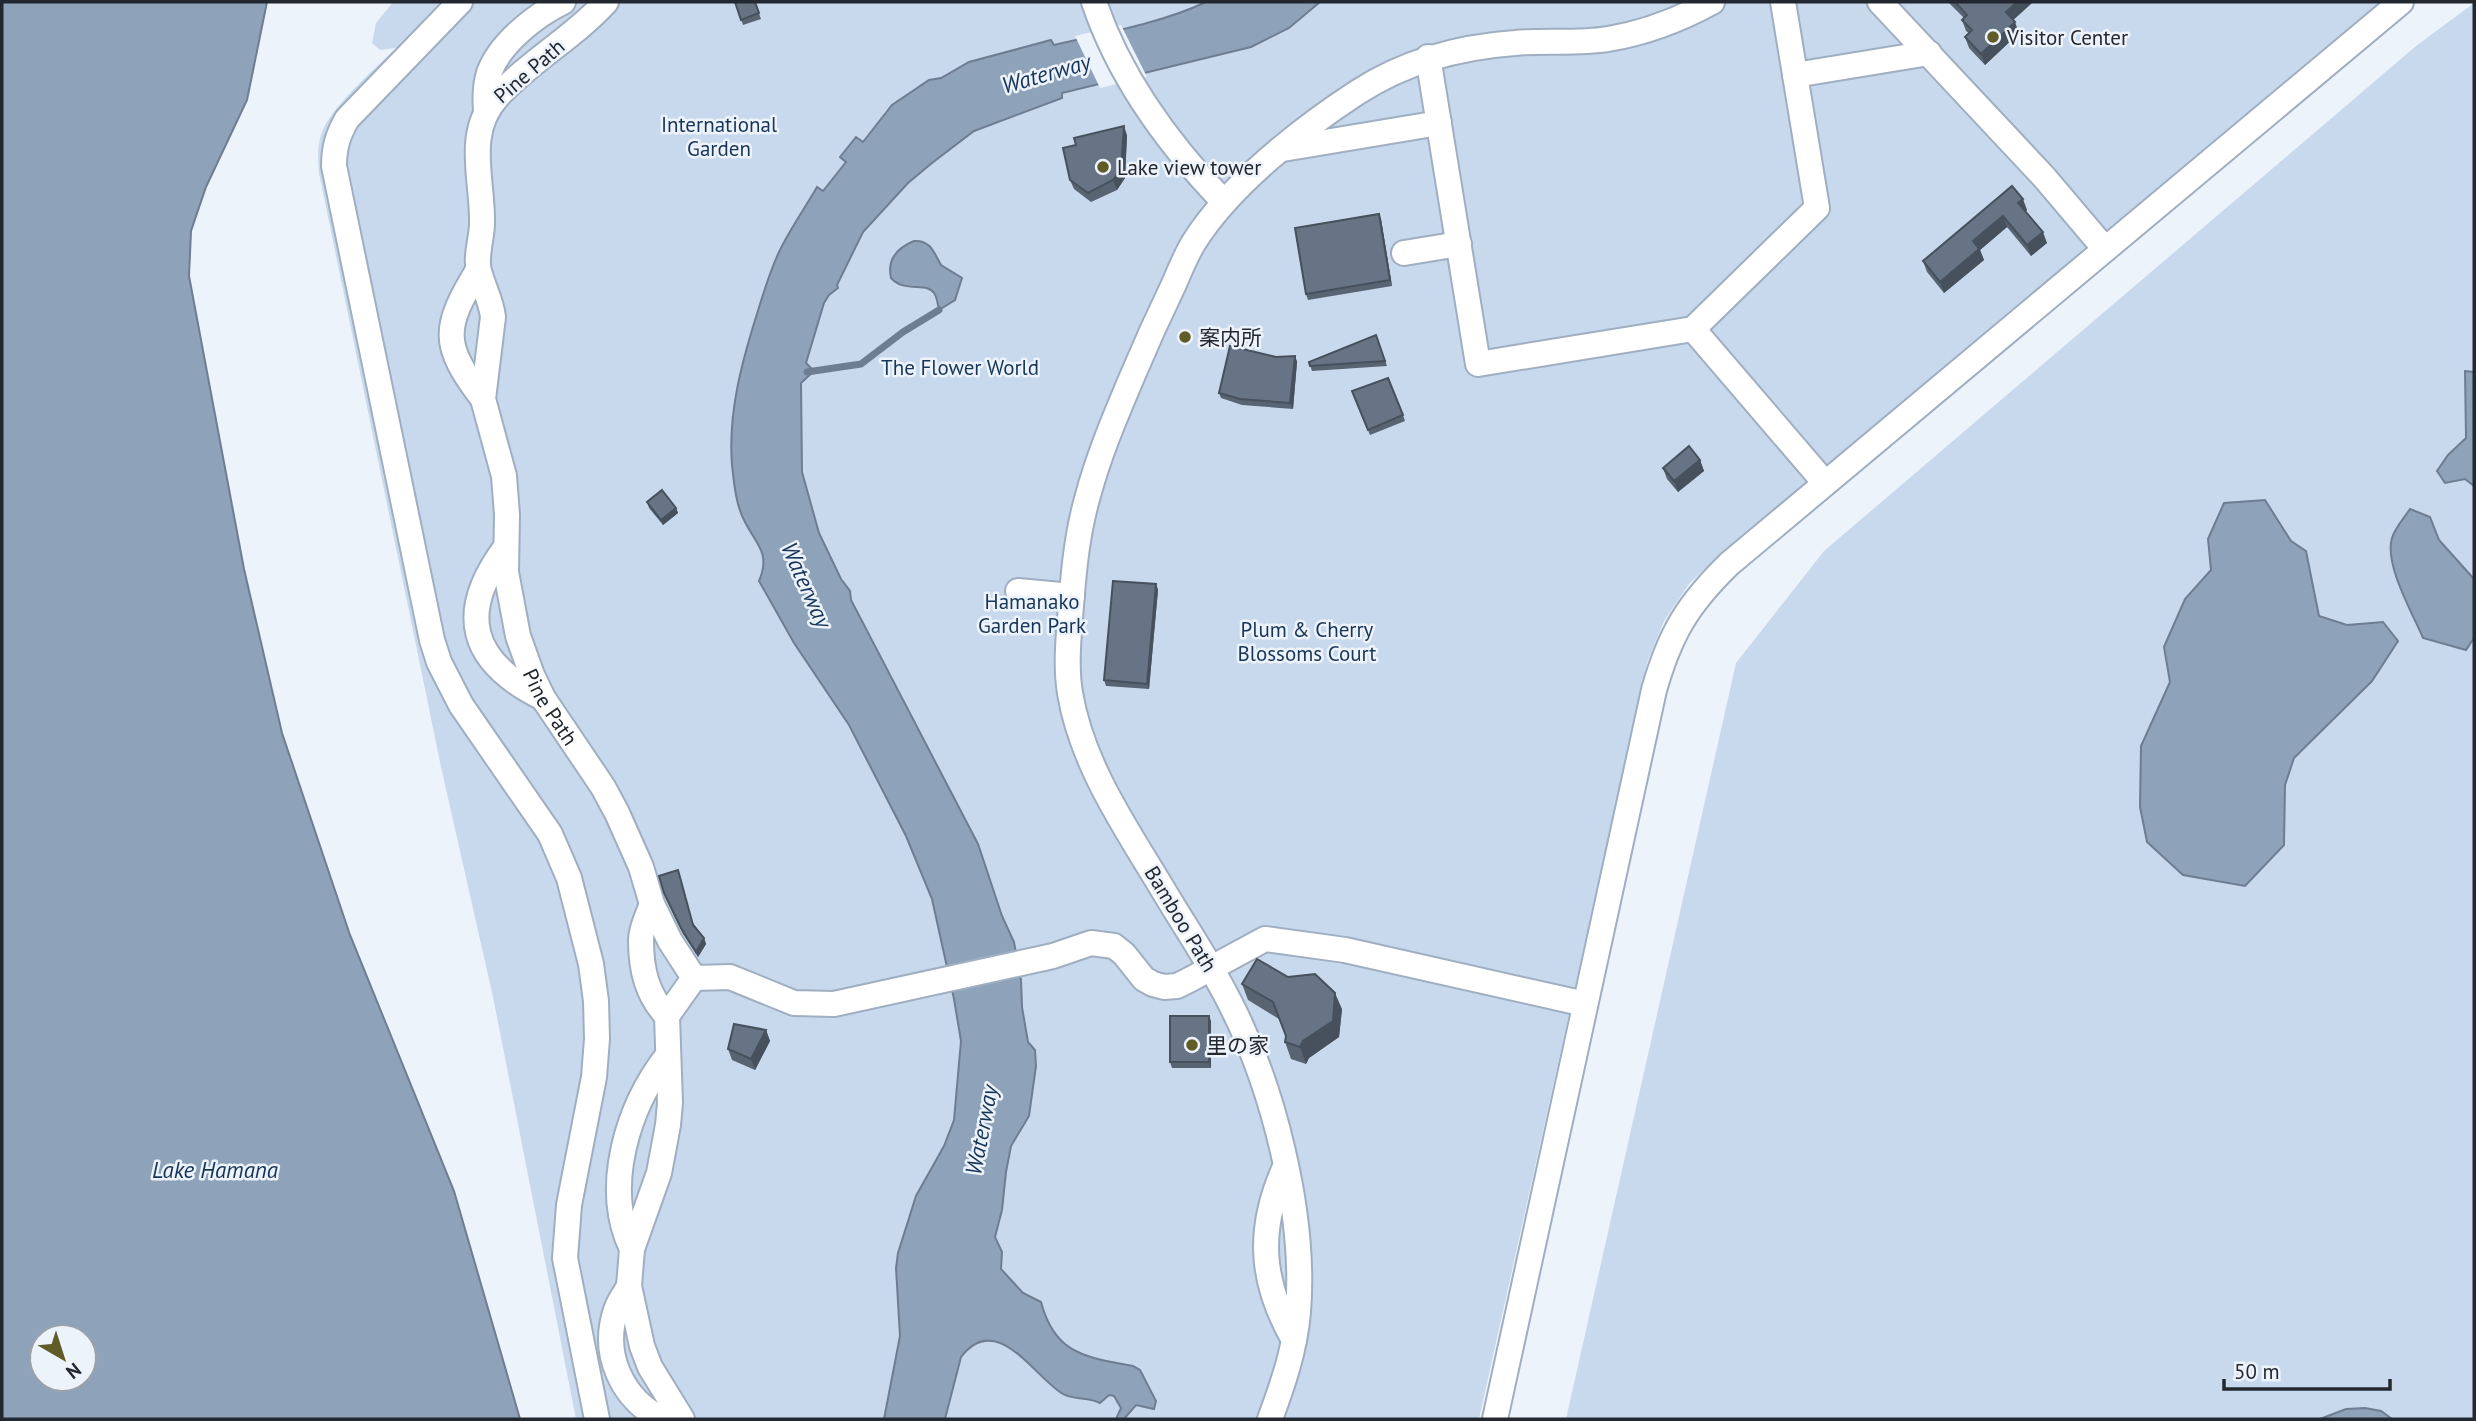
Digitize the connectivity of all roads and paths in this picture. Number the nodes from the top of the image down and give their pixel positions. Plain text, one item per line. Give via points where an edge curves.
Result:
1 (460, 2) edge
2 (563, 2) edge
3 (606, 2) edge
4 (1094, 2) edge
5 (1712, 2) edge
6 (1783, 2) edge
7 (1880, 2) edge
8 (2401, 2) edge
9 (1929, 53) junction
10 (1428, 57) junction
11 (1795, 75) junction
12 (485, 111) junction
13 (1439, 123) junction
14 (1283, 149) junction
15 (1224, 202) junction
16 (1459, 244) junction
17 (2105, 249) junction
18 (1404, 253) dead end
19 (478, 270) junction
20 (1693, 328) junction
21 (483, 399) junction
22 (1825, 483) junction
23 (506, 547) junction
24 (1017, 591) dead end
25 (1072, 596) junction
26 (543, 698) junction
27 (653, 904) junction
28 (1211, 969) junction
29 (694, 978) junction
30 (1585, 1004) junction
31 (667, 1016) junction
32 (668, 1055) junction
33 (632, 1249) junction
34 (629, 1286) junction
35 (597, 1419) edge
36 (662, 1419) edge
37 (682, 1419) edge
38 (1270, 1419) edge
39 (1495, 1419) edge

1 - 35 lane via 346,119 338,133 334,166 432,640 461,705 551,834 569,878 591,964 596,1014 594,1077 569,1206 565,1258
2 - 12 lane via 522,31 497,58 489,73
3 - 12 lane, Pine Path
4 - 15 lane via 1139,96 1182,157
5 - 10 lane, Bamboo Path via 1662,26 1607,39 1515,43
6 - 11 lane
7 - 9 lane
8 - 17 lane
9 - 11 lane
9 - 17 lane
10 - 13 lane
10 - 14 lane, Bamboo Path via 1388,73 1353,95
11 - 20 lane via 1817,208
12 - 19 lane, Pine Path via 477,151 482,213
13 - 14 lane
13 - 16 lane
14 - 15 lane, Bamboo Path
15 - 25 lane, Bamboo Path via 1193,244 1111,424 1086,501
16 - 18 lane
16 - 20 lane via 1478,364
17 - 22 lane
19 - 21 lane, Pine Path via 493,317
19 - 21 lane via 456,310 451,342 463,373
20 - 22 lane
21 - 23 lane, Pine Path via 504,476
22 - 30 lane via 1702,590 1664,654
23 - 26 lane, Pine Path via 518,636
23 - 26 lane via 481,587 476,609 478,632 499,671
24 - 25 lane
25 - 28 lane, Bamboo Path via 1069,690 1078,730 1093,768 1133,840
26 - 27 lane, Pine Path via 617,813
27 - 29 lane, Pine Path
27 - 31 lane via 640,939 648,991
28 - 29 lane via 1177,986 1164,987 1144,979 1114,946 1091,943 1053,956 834,1004 794,1003 730,977
28 - 30 lane via 1265,939 1345,950
28 - 38 lane, Bamboo Path via 1260,1074 1285,1167 1296,1235 1298,1312 1283,1384
29 - 31 lane
30 - 39 lane
31 - 32 lane
32 - 33 lane via 670,1103 664,1149
32 - 33 lane via 643,1092 622,1157 620,1218
33 - 34 lane
34 - 36 lane via 612,1325 613,1360 628,1392
34 - 37 lane via 646,1357

